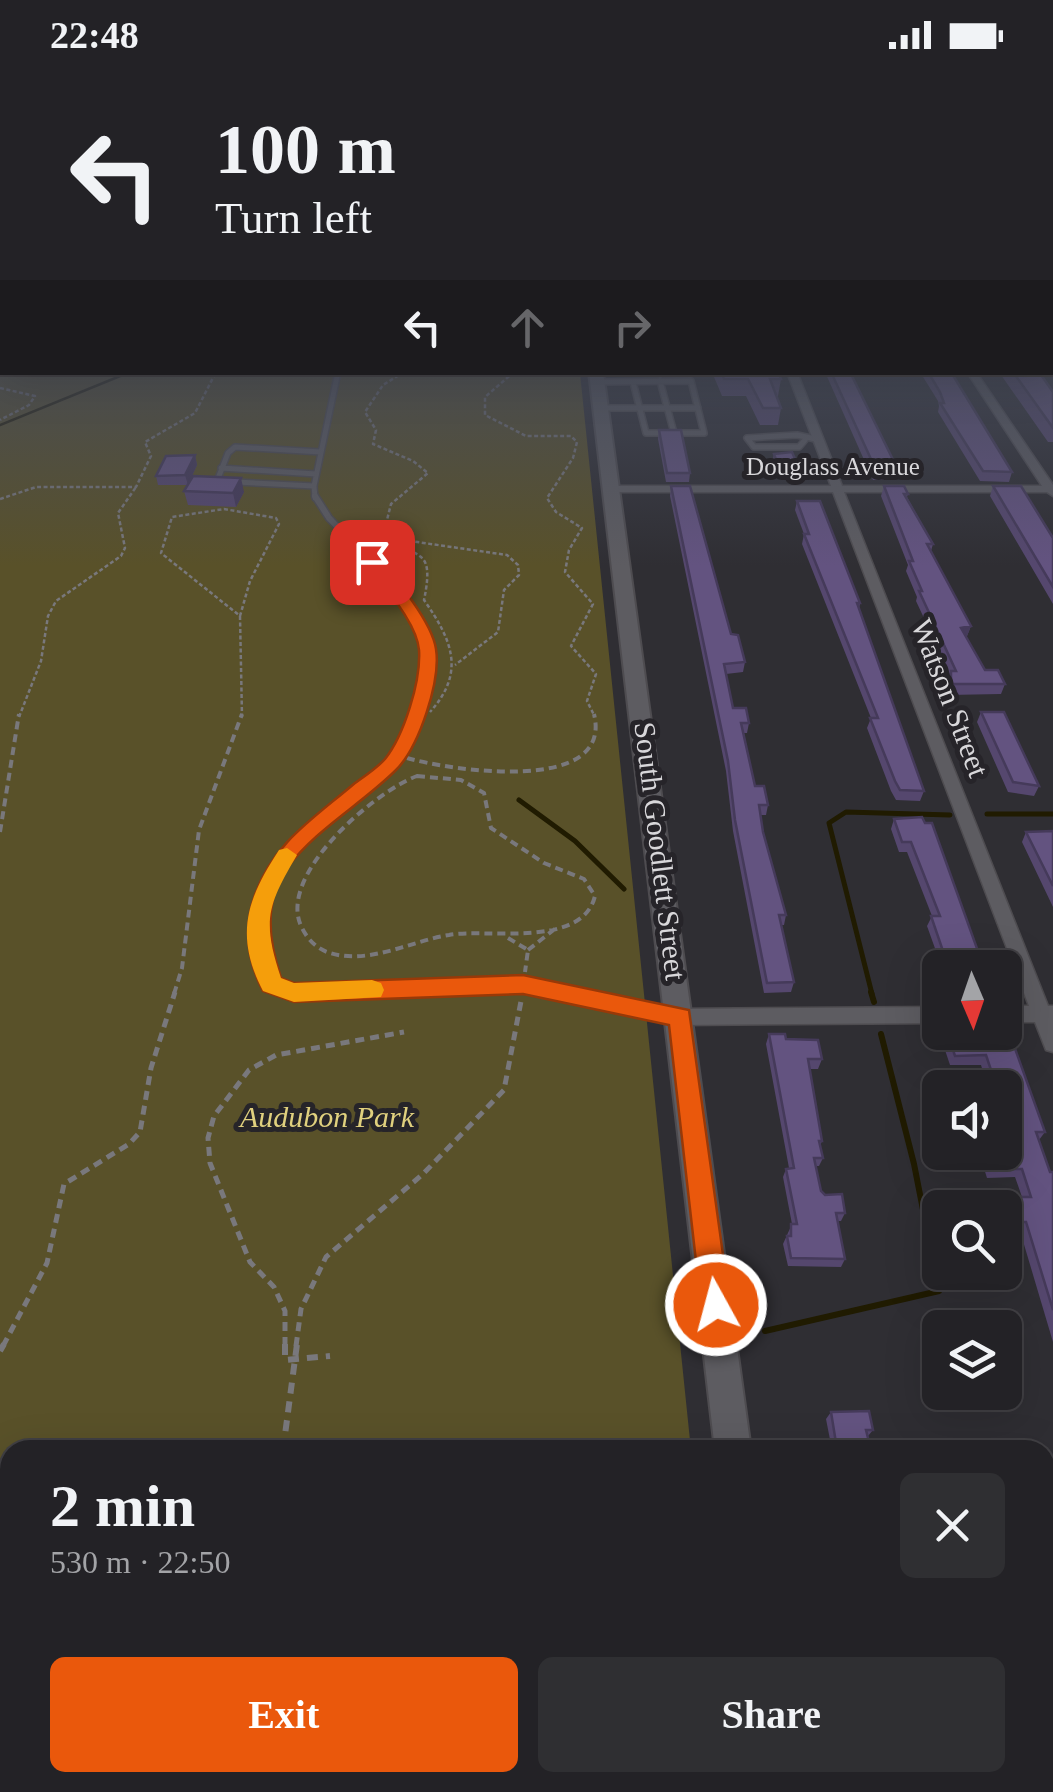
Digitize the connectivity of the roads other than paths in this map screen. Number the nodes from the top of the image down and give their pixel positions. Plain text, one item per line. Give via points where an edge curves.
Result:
1 (331, 405) edge
2 (802, 405) edge
3 (994, 405) edge
4 (602, 408) joint
5 (640, 408) junction
6 (668, 408) junction
7 (698, 408) joint
8 (674, 433) junction
9 (813, 440) junction
10 (321, 452) junction
11 (222, 468) junction
12 (315, 480) junction
13 (217, 481) joint
14 (840, 489) junction
15 (614, 490) junction
16 (1052, 490) edge
17 (1047, 1014) edge
18 (922, 1015) edge
19 (681, 1017) junction
20 (1053, 1044) edge
21 (732, 1440) edge

1 - 10 lane
2 - 9 street, Watson Street
3 - 16 street
4 - 5 lane
4 - 15 main road, South Goodlett Street
5 - 6 lane
5 - 8 lane via 646,433
6 - 7 lane
6 - 8 lane
7 - 8 lane via 704,433
9 - 9 lane via 797,435 747,438 754,447 799,447
9 - 14 street, Watson Street
10 - 11 lane via 235,447
10 - 12 lane
11 - 12 lane
11 - 13 lane
12 - 13 lane
12 - 19 lane via 314,500 323,512 399,591 428,648 427,664 416,718 392,764 300,840 264,890 258,946 271,984 294,993 523,984
14 - 15 street, Douglass Avenue
14 - 16 street, Douglass Avenue
14 - 17 street, Watson Street
15 - 19 main road, South Goodlett Street
17 - 20 street, Watson Street
18 - 19 street
19 - 21 main road, South Goodlett Street

